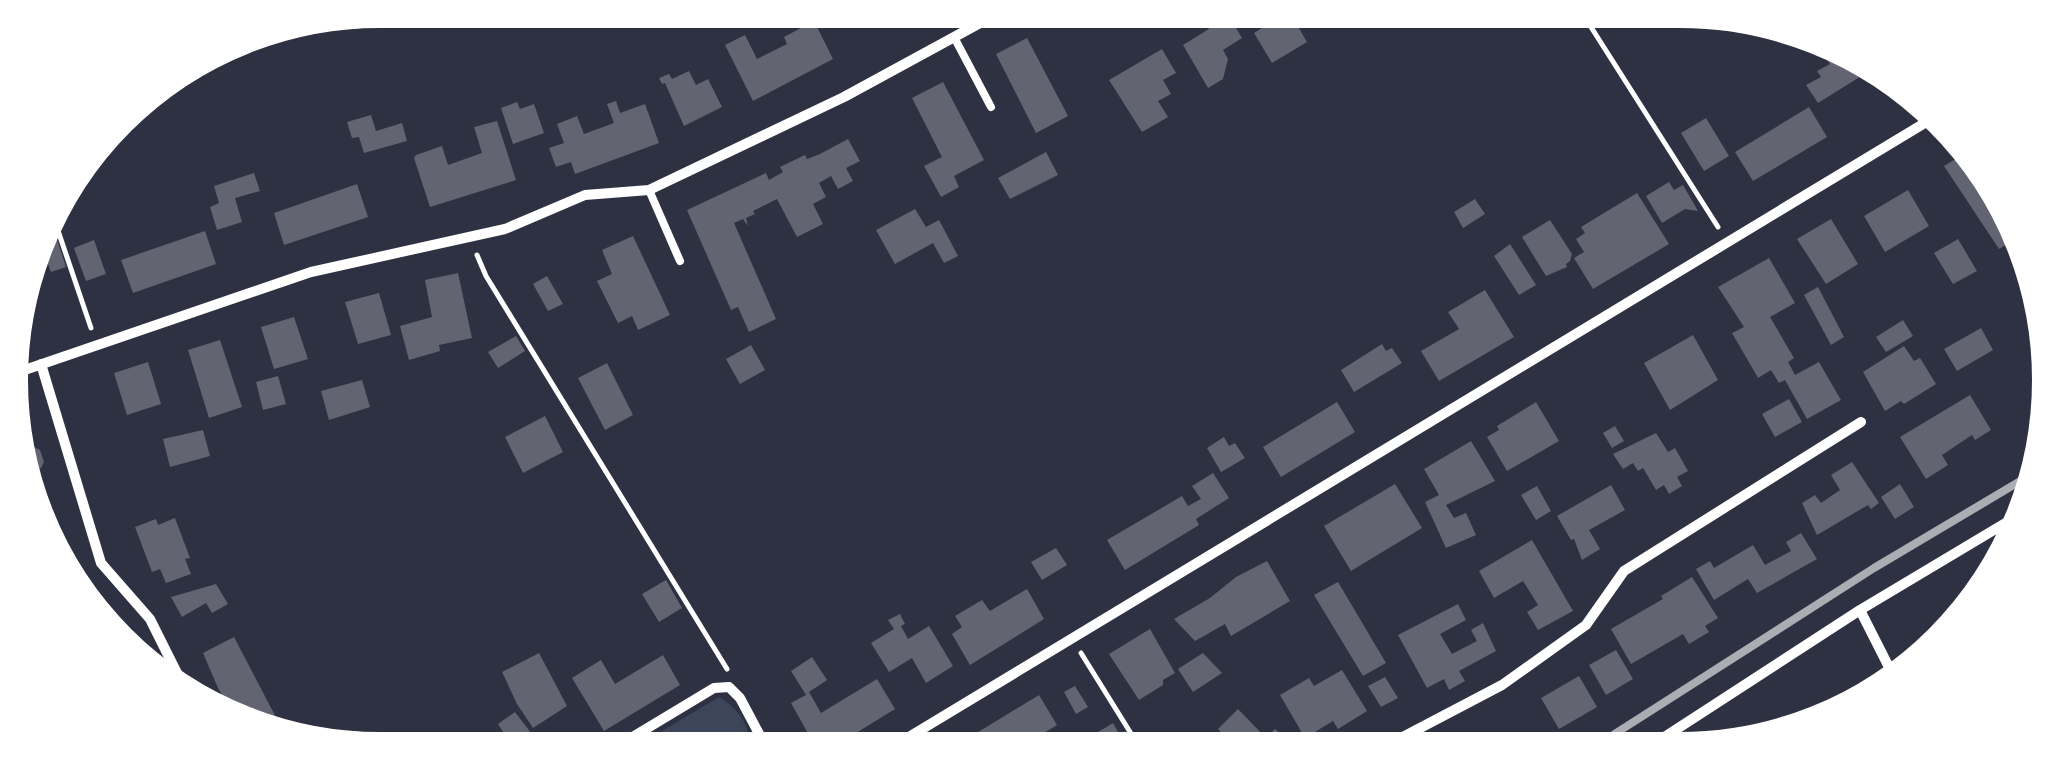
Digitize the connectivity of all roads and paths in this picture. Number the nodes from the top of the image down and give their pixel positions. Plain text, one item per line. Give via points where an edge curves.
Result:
1 (982, 22) edge
2 (1588, 22) edge
3 (954, 37) junction
4 (991, 106) dead end
5 (1928, 121) edge
6 (648, 190) junction
7 (57, 227) edge
8 (470, 239) junction
9 (1728, 242) junction
10 (680, 260) dead end
11 (96, 345) junction
12 (41, 364) junction
13 (22, 371) edge
14 (1861, 422) dead end
15 (2009, 522) edge
16 (1860, 610) junction
17 (1072, 638) junction
18 (1890, 670) edge
19 (178, 675) edge
20 (729, 687) junction
21 (631, 738) edge
22 (761, 738) edge
23 (907, 738) edge
24 (1134, 738) edge
25 (1401, 738) edge
26 (1663, 738) edge

1 - 3 street
2 - 9 path
3 - 4 lane
3 - 6 street
5 - 9 street
6 - 8 street via 585,196
6 - 10 lane
7 - 11 path
8 - 11 street via 311,272
8 - 20 path via 486,276 727,666
9 - 17 street
11 - 12 street
12 - 13 street
12 - 19 street via 101,563 150,618
14 - 25 street via 1624,571 1586,625 1502,685
15 - 16 street
16 - 18 street
16 - 26 street
17 - 23 street
17 - 24 path
20 - 21 street via 714,688
20 - 22 street

